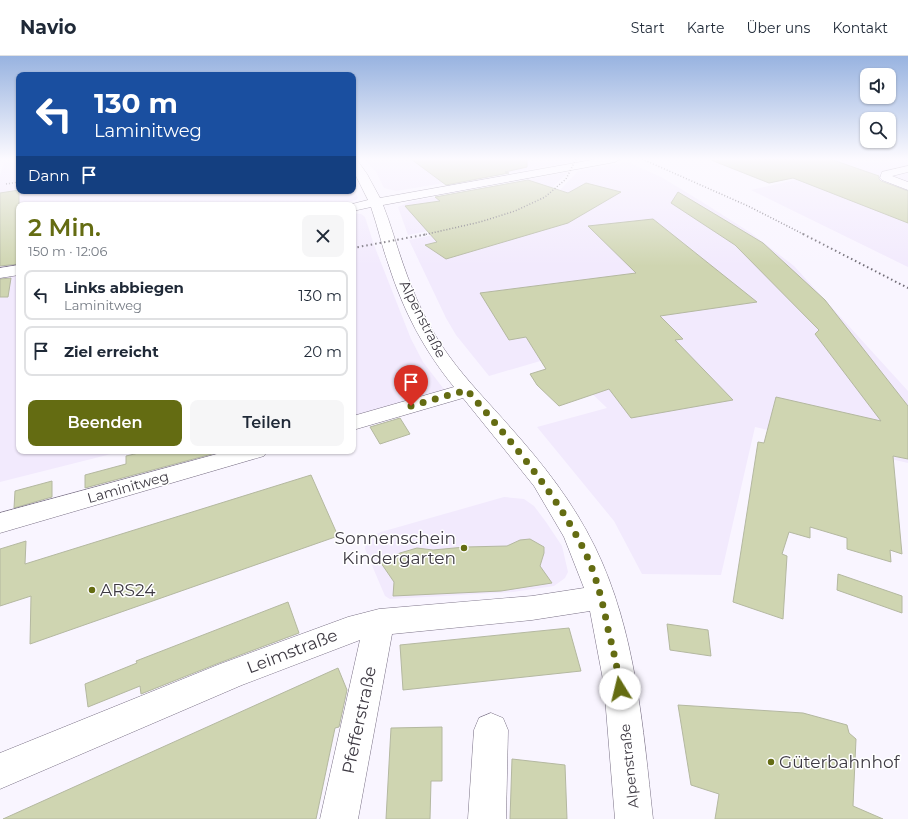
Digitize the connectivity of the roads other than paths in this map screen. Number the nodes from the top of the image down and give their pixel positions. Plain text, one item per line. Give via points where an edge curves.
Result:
1 (373, 195) edge
2 (417, 195) edge
3 (376, 202) junction
4 (356, 206) edge
5 (16, 270) edge
6 (0, 273) edge
7 (467, 390) junction
8 (356, 422) edge
9 (245, 454) edge
10 (0, 523) edge
11 (601, 597) junction
12 (379, 622) junction
13 (491, 730) dead end
14 (0, 771) edge
15 (339, 819) edge
16 (487, 819) edge
17 (634, 819) edge

1 - 3 street, Alpenstraße
2 - 3 street
3 - 4 street
3 - 7 street, Alpenstraße via 397,268 413,305 437,353
5 - 6 street
7 - 8 street
7 - 11 street, Alpenstraße via 523,455 555,500 586,555
9 - 10 street, Laminitweg
11 - 12 street, Leimstraße via 532,608
11 - 17 street, Alpenstraße via 618,674 630,763
12 - 14 street, Leimstraße via 348,630 288,652
12 - 15 street, Pfefferstraße
13 - 16 street

